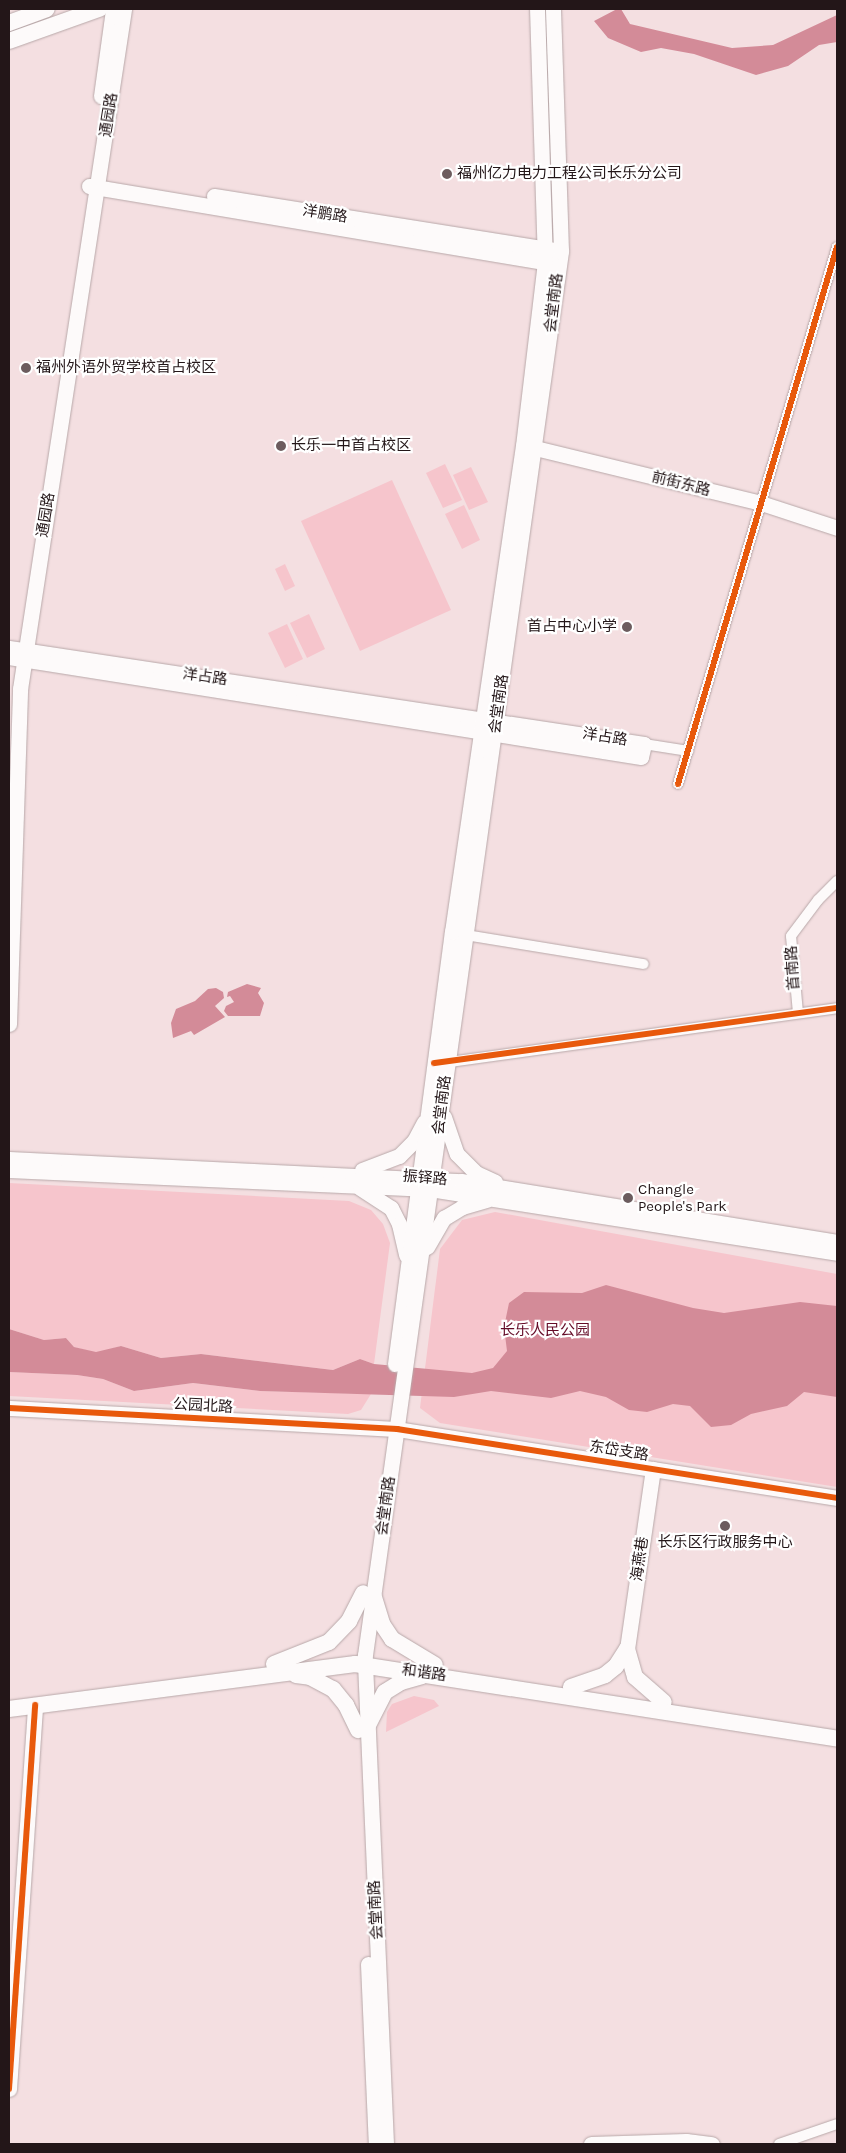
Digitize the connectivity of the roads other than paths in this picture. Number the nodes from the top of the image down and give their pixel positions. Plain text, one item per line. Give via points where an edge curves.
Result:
1 (47, 9) edge
2 (99, 9) edge
3 (113, 9) edge
4 (124, 9) edge
5 (537, 9) edge
6 (553, 9) edge
7 (9, 23) edge
8 (9, 41) edge
9 (93, 182) junction
10 (837, 247) edge
11 (552, 257) junction
12 (529, 447) junction
13 (760, 503) junction
14 (837, 528) edge
15 (16, 653) edge
16 (9, 720) edge
17 (490, 726) junction
18 (644, 744) joint
19 (688, 751) junction
20 (678, 784) dead end
21 (837, 880) edge
22 (459, 934) junction
23 (644, 964) dead end
24 (837, 1008) edge
25 (798, 1013) junction
26 (9, 1024) edge
27 (441, 1063) junction
28 (435, 1107) junction
29 (9, 1158) edge
30 (9, 1170) edge
31 (347, 1179) junction
32 (426, 1183) junction
33 (511, 1195) junction
34 (837, 1242) edge
35 (837, 1253) edge
36 (414, 1270) junction
37 (9, 1408) edge
38 (392, 1429) junction
39 (653, 1469) junction
40 (837, 1498) edge
41 (368, 1594) junction
42 (627, 1649) junction
43 (360, 1660) junction
44 (276, 1669) junction
45 (433, 1670) junction
46 (571, 1687) junction
47 (9, 1698) edge
48 (664, 1702) junction
49 (35, 1705) junction
50 (9, 1709) edge
51 (362, 1729) junction
52 (837, 1729) edge
53 (837, 1739) edge
54 (9, 2089) edge
55 (837, 2124) edge
56 (376, 2144) edge
57 (386, 2144) edge
58 (591, 2144) edge
59 (712, 2144) edge
60 (780, 2144) edge

1 - 7 main road
2 - 8 main road
3 - 9 main road, 通园路
4 - 9 main road, 通园路
5 - 11 main road, 会堂南路
6 - 11 main road, 会堂南路
9 - 11 main road, 洋鹏路
9 - 15 main road, 通园路
10 - 13 street
11 - 12 main road, 会堂南路
12 - 13 main road, 前街东路
12 - 17 main road, 会堂南路
13 - 14 main road, 前街东路
13 - 19 street
15 - 16 main road, 通园路
15 - 17 main road, 洋占路
15 - 26 main road, 通园路 via 20,689
17 - 18 main road, 洋占路
17 - 22 main road, 会堂南路
18 - 19 street
19 - 20 street
21 - 25 street, 首南路 via 791,936
22 - 23 street
22 - 27 main road, 会堂南路
24 - 25 street
25 - 27 street
27 - 28 main road, 会堂南路
28 - 31 main road via 418,1135 401,1153
28 - 32 main road, 会堂南路
28 - 33 main road via 462,1161
29 - 31 main road, 振铎路
30 - 31 main road, 振铎路
31 - 32 main road, 振铎路
31 - 36 main road via 391,1208
32 - 33 main road, 振铎路
32 - 36 main road, 会堂南路
33 - 34 main road, 振铎路
33 - 35 main road, 振铎路
33 - 36 main road via 474,1202 444,1218
36 - 38 main road, 会堂南路
37 - 38 main road, 公园北路
38 - 39 main road, 东岱支路
38 - 41 main road, 会堂南路
39 - 40 main road, 东岱支路
39 - 42 main road, 海燕巷
41 - 43 main road, 会堂南路
41 - 44 main road via 329,1642
41 - 45 main road via 392,1639
42 - 46 main road via 616,1666 605,1675
42 - 48 main road via 635,1677
43 - 44 main road, 和谐路
43 - 45 main road, 和谐路
43 - 51 main road, 会堂南路
44 - 47 main road, 和谐路
44 - 49 main road, 和谐路
44 - 51 main road via 310,1677 332,1689
45 - 46 main road, 和谐路
45 - 51 main road via 388,1690
45 - 53 main road, 和谐路
46 - 48 main road, 和谐路
48 - 52 main road, 和谐路
49 - 50 main road, 和谐路
49 - 54 main road
51 - 56 main road, 会堂南路
51 - 57 main road, 会堂南路
55 - 60 street
58 - 59 main road via 686,2141

